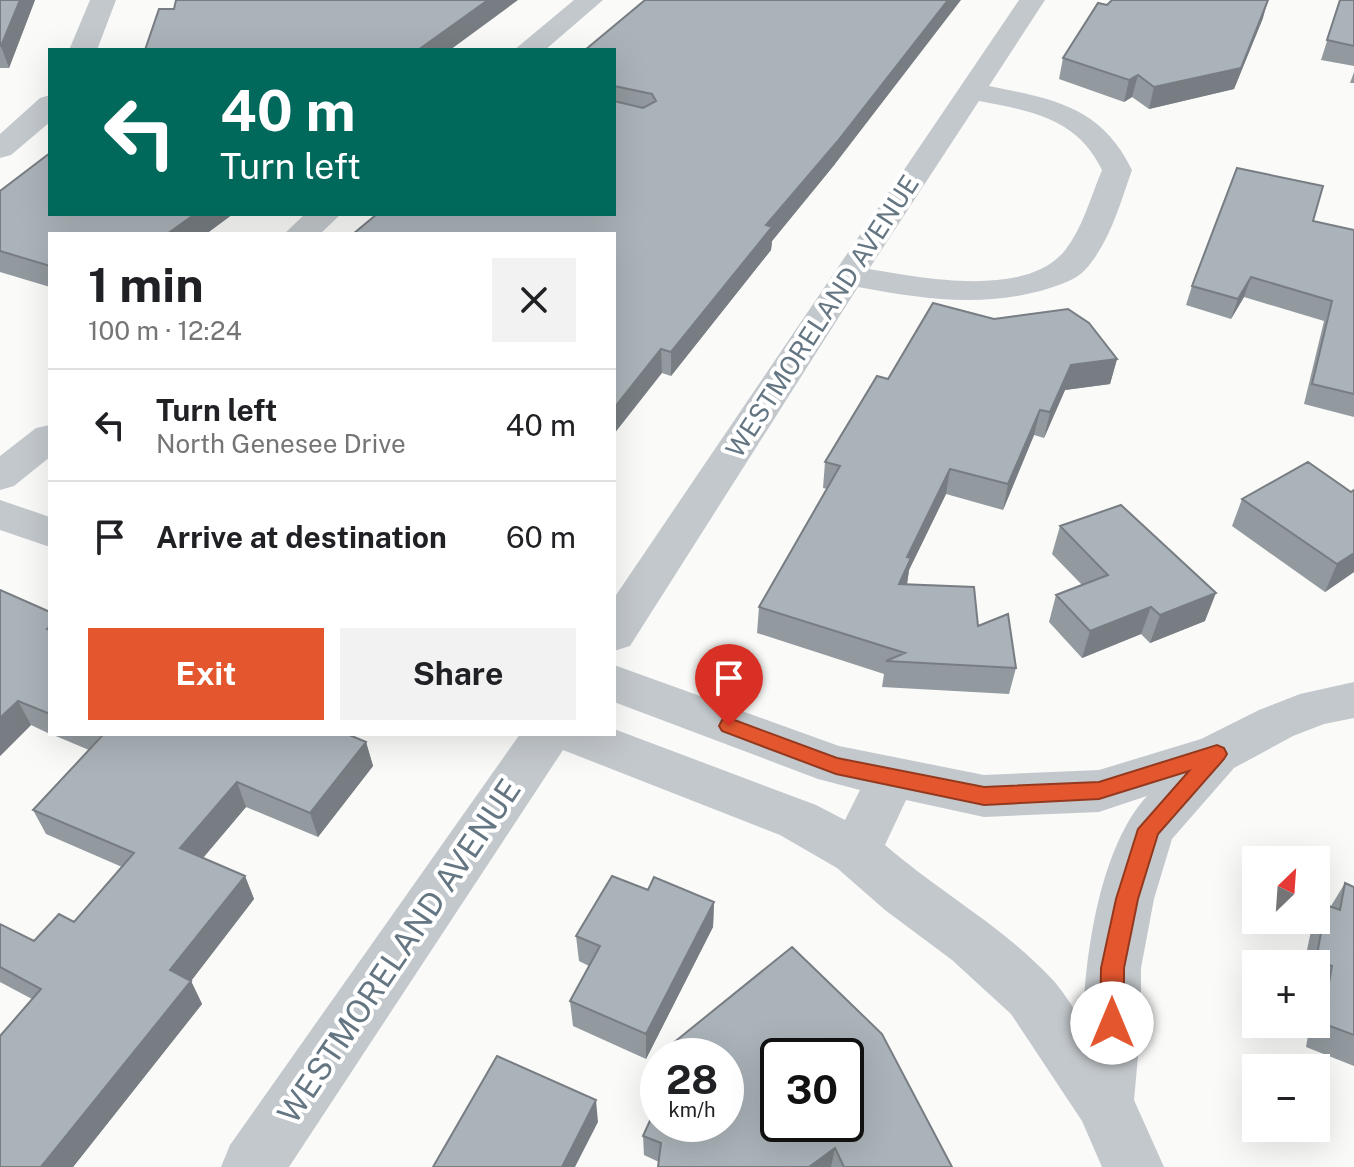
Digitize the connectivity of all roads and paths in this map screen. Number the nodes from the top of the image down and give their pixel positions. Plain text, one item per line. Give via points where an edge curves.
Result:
1 (103, 0) edge
2 (590, 0) edge
3 (1032, 0) edge
4 (84, 48) edge
5 (530, 48) edge
6 (971, 91) junction
7 (48, 107) edge
8 (0, 149) edge
9 (322, 216) edge
10 (302, 232) edge
11 (848, 275) junction
12 (48, 439) edge
13 (16, 469) edge
14 (0, 514) edge
15 (48, 532) edge
16 (616, 631) edge
17 (616, 684) edge
18 (1354, 700) edge
19 (546, 736) edge
20 (580, 736) edge
21 (1217, 754) junction
22 (891, 777) junction
23 (856, 852) junction
24 (1104, 1101) junction
25 (252, 1167) edge
26 (1133, 1167) edge

1 - 4 street
2 - 5 street
3 - 6 street, WESTMORELAND AVENUE
6 - 11 street, WESTMORELAND AVENUE
6 - 11 street via 1068,116 1094,131 1109,149 1117,170 1085,246 1065,270 991,292 929,289
7 - 8 street
9 - 10 street
11 - 16 street, WESTMORELAND AVENUE
12 - 13 street
14 - 15 street
17 - 22 street via 836,765
18 - 21 street via 1276,723
19 - 25 street, WESTMORELAND AVENUE
20 - 23 street via 798,820
21 - 22 street via 1099,791 984,796
21 - 24 street via 1149,829 1113,968
22 - 23 street
23 - 24 street via 1031,996
24 - 26 street

